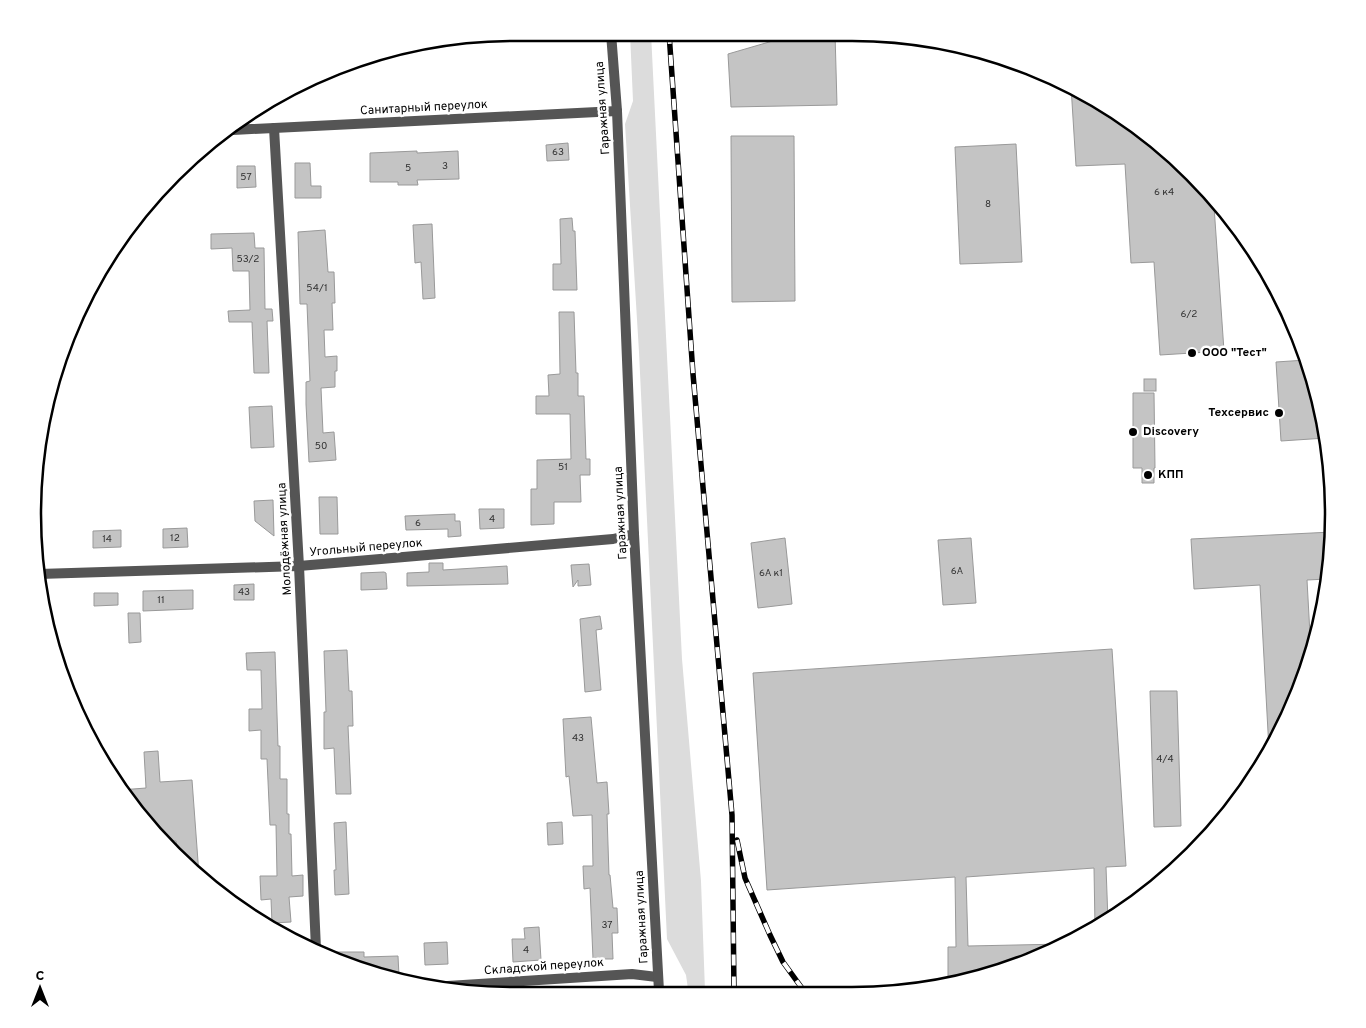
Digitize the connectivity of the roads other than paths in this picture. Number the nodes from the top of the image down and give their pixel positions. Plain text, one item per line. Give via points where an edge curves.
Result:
1 (612, 41) edge
2 (617, 111) junction
3 (274, 128) junction
4 (239, 130) edge
5 (634, 534) junction
6 (299, 566) junction
7 (45, 574) edge
8 (316, 943) edge
9 (657, 977) junction
10 (469, 985) edge
11 (658, 987) edge

1 - 2 street, Гаражная улица
2 - 3 street, Санитарный переулок
2 - 5 street, Гаражная улица
3 - 4 street, Санитарный переулок
3 - 6 street, Молодёжная улица
5 - 6 street, Угольный переулок via 613,539
5 - 9 street, Гаражная улица
6 - 7 street, Угольный переулок
6 - 8 street, Молодёжная улица
9 - 10 street, Складской переулок via 632,974
9 - 11 street, Гаражная улица

